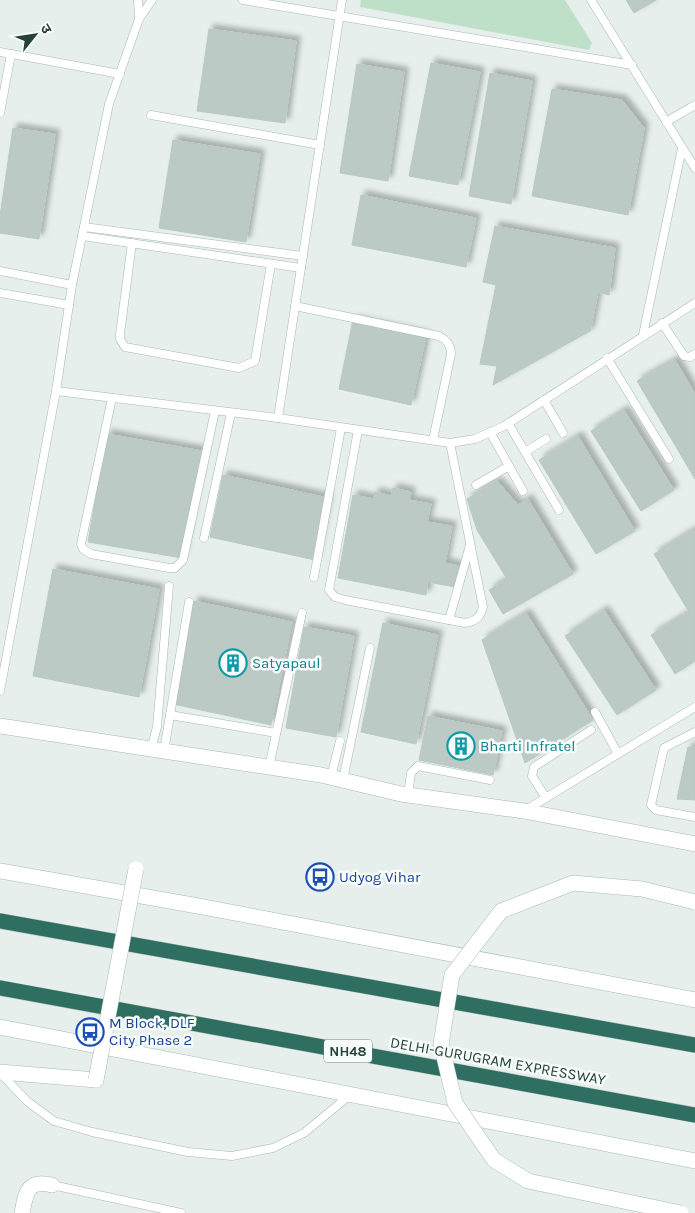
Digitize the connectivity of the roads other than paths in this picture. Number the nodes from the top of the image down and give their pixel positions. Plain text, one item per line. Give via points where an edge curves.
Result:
1 (138, 0) edge
2 (152, 0) edge
3 (243, 0) edge
4 (342, 0) edge
5 (591, 0) edge
6 (339, 18) junction
7 (139, 19) junction
8 (0, 52) edge
9 (11, 54) junction
10 (632, 65) junction
11 (120, 74) junction
12 (695, 105) edge
13 (0, 112) edge
14 (151, 115) dead end
15 (666, 122) junction
16 (320, 145) junction
17 (682, 148) junction
18 (695, 168) edge
19 (84, 227) junction
20 (82, 236) junction
21 (132, 243) junction
22 (303, 256) junction
23 (271, 264) junction
24 (301, 268) junction
25 (0, 271) edge
26 (72, 286) junction
27 (0, 293) edge
28 (695, 302) edge
29 (69, 305) junction
30 (295, 306) junction
31 (662, 323) junction
32 (643, 336) junction
33 (695, 354) edge
34 (607, 358) junction
35 (56, 391) junction
36 (112, 398) junction
37 (544, 400) junction
38 (215, 411) junction
39 (231, 413) junction
40 (278, 418) junction
41 (508, 423) junction
42 (341, 428) junction
43 (358, 430) junction
44 (490, 432) junction
45 (563, 433) dead end
46 (546, 439) dead end
47 (433, 440) junction
48 (450, 443) junction
49 (525, 452) junction
50 (669, 459) dead end
51 (509, 466) junction
52 (476, 485) dead end
53 (522, 490) dead end
54 (559, 510) dead end
55 (204, 538) dead end
56 (470, 543) junction
57 (314, 578) dead end
58 (169, 586) dead end
59 (190, 602) dead end
60 (302, 613) dead end
61 (449, 620) junction
62 (370, 648) dead end
63 (0, 691) edge
64 (695, 707) edge
65 (595, 712) dead end
66 (170, 715) junction
67 (0, 726) edge
68 (591, 730) dead end
69 (695, 732) edge
70 (276, 733) junction
71 (340, 741) dead end
72 (158, 750) junction
73 (618, 754) junction
74 (269, 767) junction
75 (337, 778) junction
76 (490, 780) dead end
77 (408, 795) junction
78 (546, 798) junction
79 (524, 810) junction
80 (695, 817) edge
81 (695, 844) edge
82 (136, 869) dead end
83 (0, 871) edge
84 (695, 902) edge
85 (0, 921) edge
86 (0, 988) edge
87 (695, 1000) edge
88 (0, 1027) edge
89 (695, 1045) edge
90 (0, 1073) edge
91 (351, 1094) junction
92 (695, 1115) edge
93 (695, 1161) edge
94 (52, 1185) joint
95 (151, 1210) edge
96 (22, 1213) edge
97 (181, 1213) edge
98 (682, 1213) edge

1 - 7 lane
2 - 7 lane
3 - 6 lane
4 - 6 lane
5 - 10 lane
6 - 10 lane
6 - 16 lane
7 - 11 lane
8 - 9 lane
9 - 11 lane
9 - 13 lane
10 - 15 lane
11 - 19 lane via 109,104
12 - 15 lane
14 - 16 lane
15 - 17 lane
16 - 22 lane
17 - 18 lane
17 - 32 lane
19 - 20 lane
19 - 22 lane
20 - 21 lane
20 - 26 lane
21 - 23 lane
21 - 23 lane via 120,334 122,344 239,368 256,361
22 - 24 lane
23 - 24 lane
24 - 30 lane
25 - 26 lane
26 - 29 lane
27 - 29 lane
28 - 31 lane
29 - 35 lane
30 - 40 lane
30 - 47 lane via 445,339 451,354
31 - 32 lane
31 - 33 lane via 684,356
32 - 34 lane
34 - 37 lane
34 - 50 lane
35 - 36 lane
35 - 63 lane
36 - 38 lane
36 - 38 lane via 81,544 91,554 169,568 175,568 183,560
37 - 41 lane
37 - 45 lane
38 - 39 lane
39 - 40 lane
39 - 55 lane
40 - 42 lane
41 - 44 lane
41 - 49 lane
42 - 43 lane
42 - 57 lane
43 - 47 lane
43 - 61 lane via 329,590 335,597 345,600
44 - 48 lane via 475,439
44 - 51 lane
46 - 49 lane
47 - 48 lane
48 - 56 lane
49 - 54 lane
51 - 52 lane
51 - 53 lane
56 - 61 lane
56 - 61 lane via 483,607 481,615 475,621 465,623
58 - 72 lane via 156,727
59 - 66 lane
60 - 70 lane
62 - 75 lane
64 - 73 lane
65 - 73 lane
66 - 70 lane
66 - 72 lane
67 - 72 main road
68 - 78 lane via 534,767 532,776
69 - 80 lane via 664,748 651,805 656,810
70 - 74 lane
71 - 75 lane
72 - 74 main road
73 - 78 lane
74 - 75 main road
75 - 77 main road
76 - 77 lane via 418,766 411,773
77 - 79 main road
78 - 79 lane
79 - 81 main road
82 - 90 main road, bridge via 96,1080
83 - 87 main road
84 - 98 main road, bridge via 642,889 573,883 501,911 452,975 441,1044 455,1103 494,1160 528,1181
85 - 89 highway
86 - 92 highway, DELHI-GURUGRAM EXPRESSWAY / NH48
88 - 91 main road
90 - 91 lane via 28,1102 54,1121 188,1152 232,1156 273,1148 304,1133
91 - 93 main road
94 - 95 lane
94 - 96 main road via 41,1182 31,1186
95 - 97 lane

